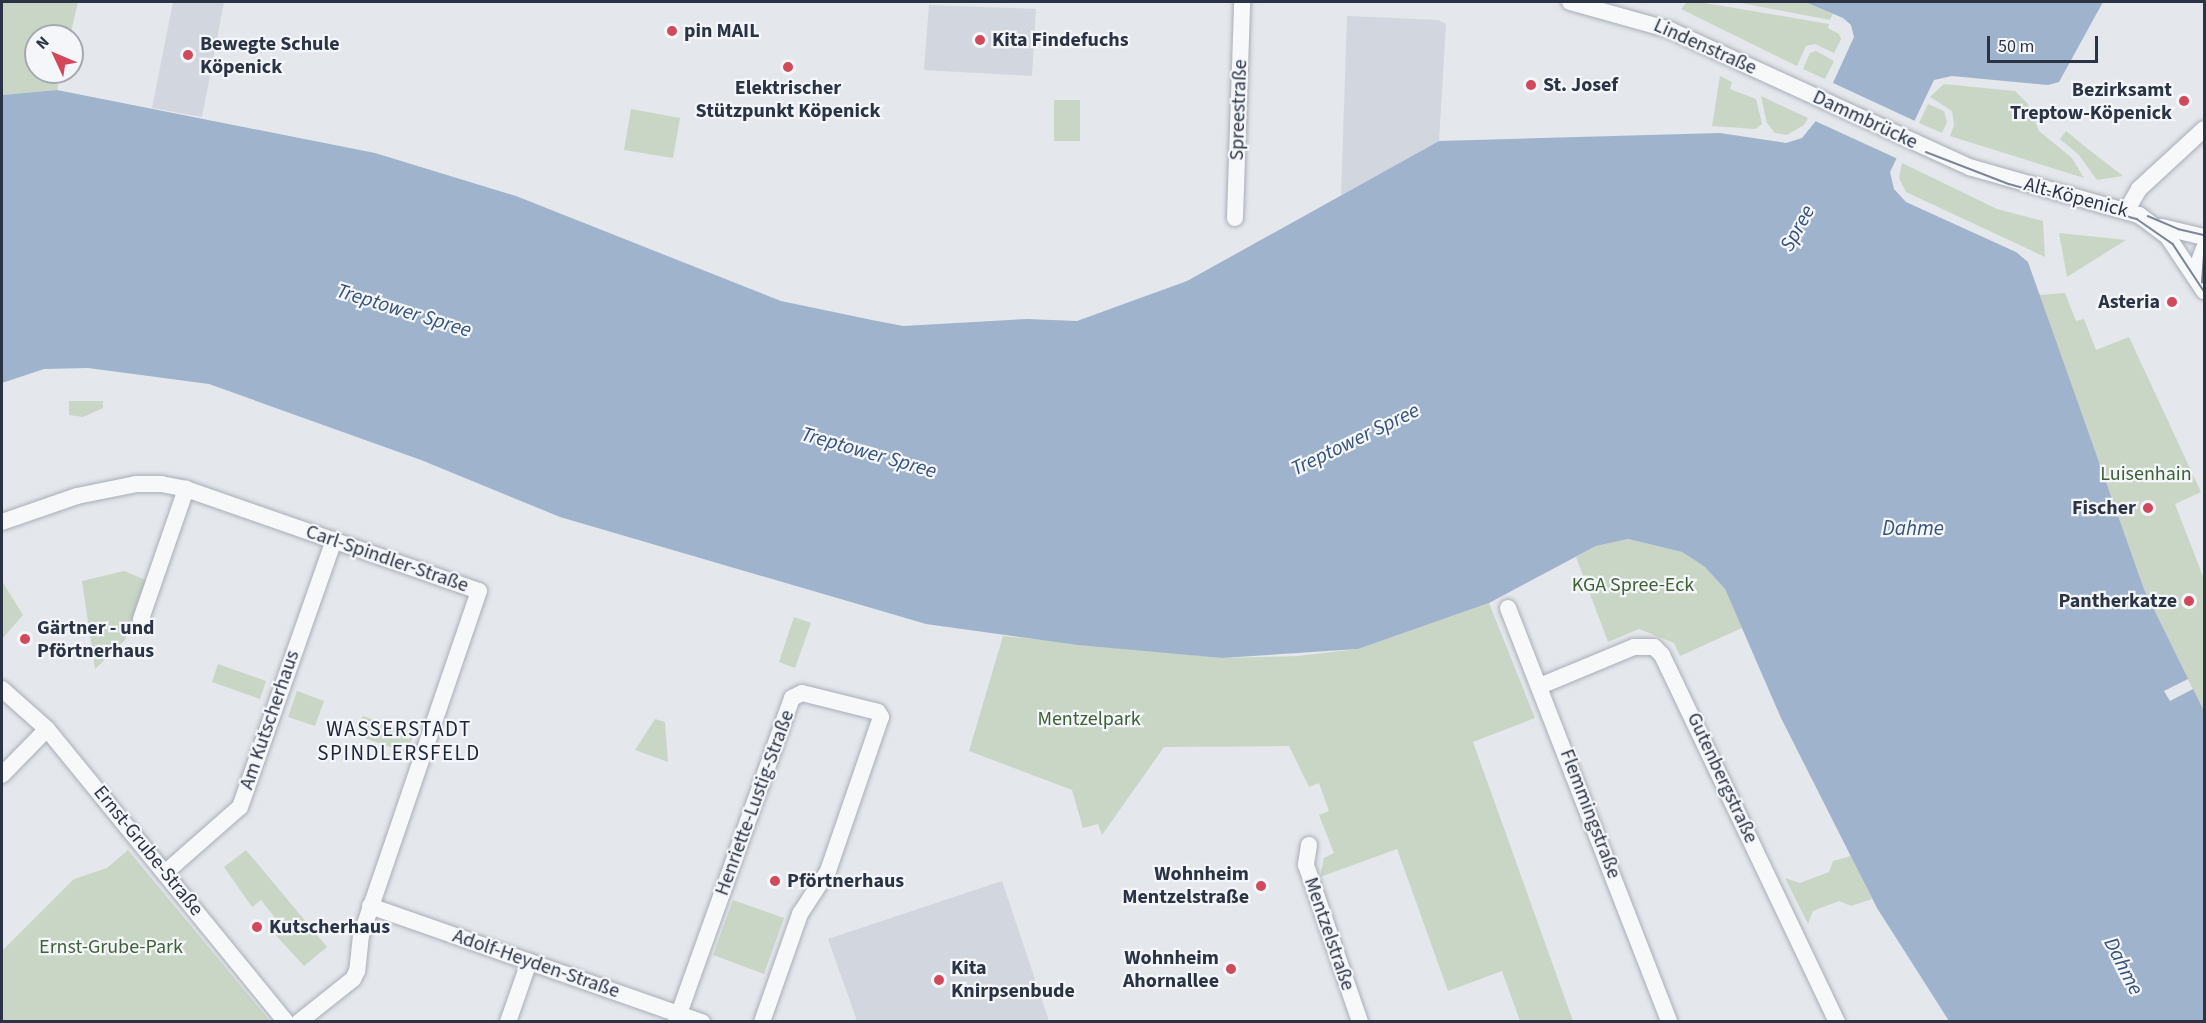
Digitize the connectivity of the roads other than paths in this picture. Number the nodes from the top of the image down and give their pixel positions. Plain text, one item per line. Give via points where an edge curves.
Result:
1 (1242, 2) edge
2 (1570, 2) edge
3 (1802, 91) joint
4 (2205, 129) edge
5 (1928, 149) joint
6 (2126, 211) junction
7 (1235, 218) dead end
8 (2148, 220) junction
9 (2205, 237) edge
10 (2205, 249) edge
11 (2202, 286) edge
12 (186, 489) junction
13 (2, 522) edge
14 (334, 540) junction
15 (1508, 608) dead end
16 (141, 619) dead end
17 (1540, 686) junction
18 (2, 689) edge
19 (47, 729) junction
20 (2, 775) edge
21 (1309, 845) dead end
22 (166, 872) junction
23 (370, 906) junction
24 (529, 962) junction
25 (678, 1018) edge
26 (286, 1022) edge
27 (299, 1022) edge
28 (508, 1022) edge
29 (702, 1022) edge
30 (762, 1022) edge
31 (1360, 1022) edge
32 (1669, 1022) edge
33 (1837, 1022) edge

1 - 7 street, Spreestraße
2 - 3 street, Lindenstraße via 1670,30
3 - 5 street, Dammbrücke
4 - 6 street via 2139,189
5 - 6 street, Alt-Köpenick via 1993,176
6 - 8 street, Alt-Köpenick
8 - 9 street via 2175,233
8 - 11 street, Alt-Köpenick via 2175,245
10 - 11 street, Alt-Köpenick via 2197,266
12 - 13 street, Carl-Spindler-Straße via 136,483 77,496
12 - 14 street, Carl-Spindler-Straße
12 - 16 street
14 - 22 street, Am Kutscherhaus via 240,807
14 - 23 street, Carl-Spindler-Straße via 479,591
15 - 17 street, Flemmingstraße
17 - 32 street, Flemmingstraße
17 - 33 street, Gutenbergstraße via 1634,647 1654,647 1662,655
18 - 19 street, Ernst-Grube-Straße
19 - 20 street
19 - 22 street, Ernst-Grube-Straße
21 - 31 street, Mentzelstraße via 1305,865
22 - 26 street, Ernst-Grube-Straße
23 - 24 street, Adolf-Heyden-Straße
23 - 27 street, Carl-Spindler-Straße via 353,979
24 - 25 street, Adolf-Heyden-Straße
24 - 28 street
25 - 29 street, Adolf-Heyden-Straße
25 - 30 street, Henriette-Lustig-Straße via 792,698 802,693 878,712 881,717 826,876 800,914

